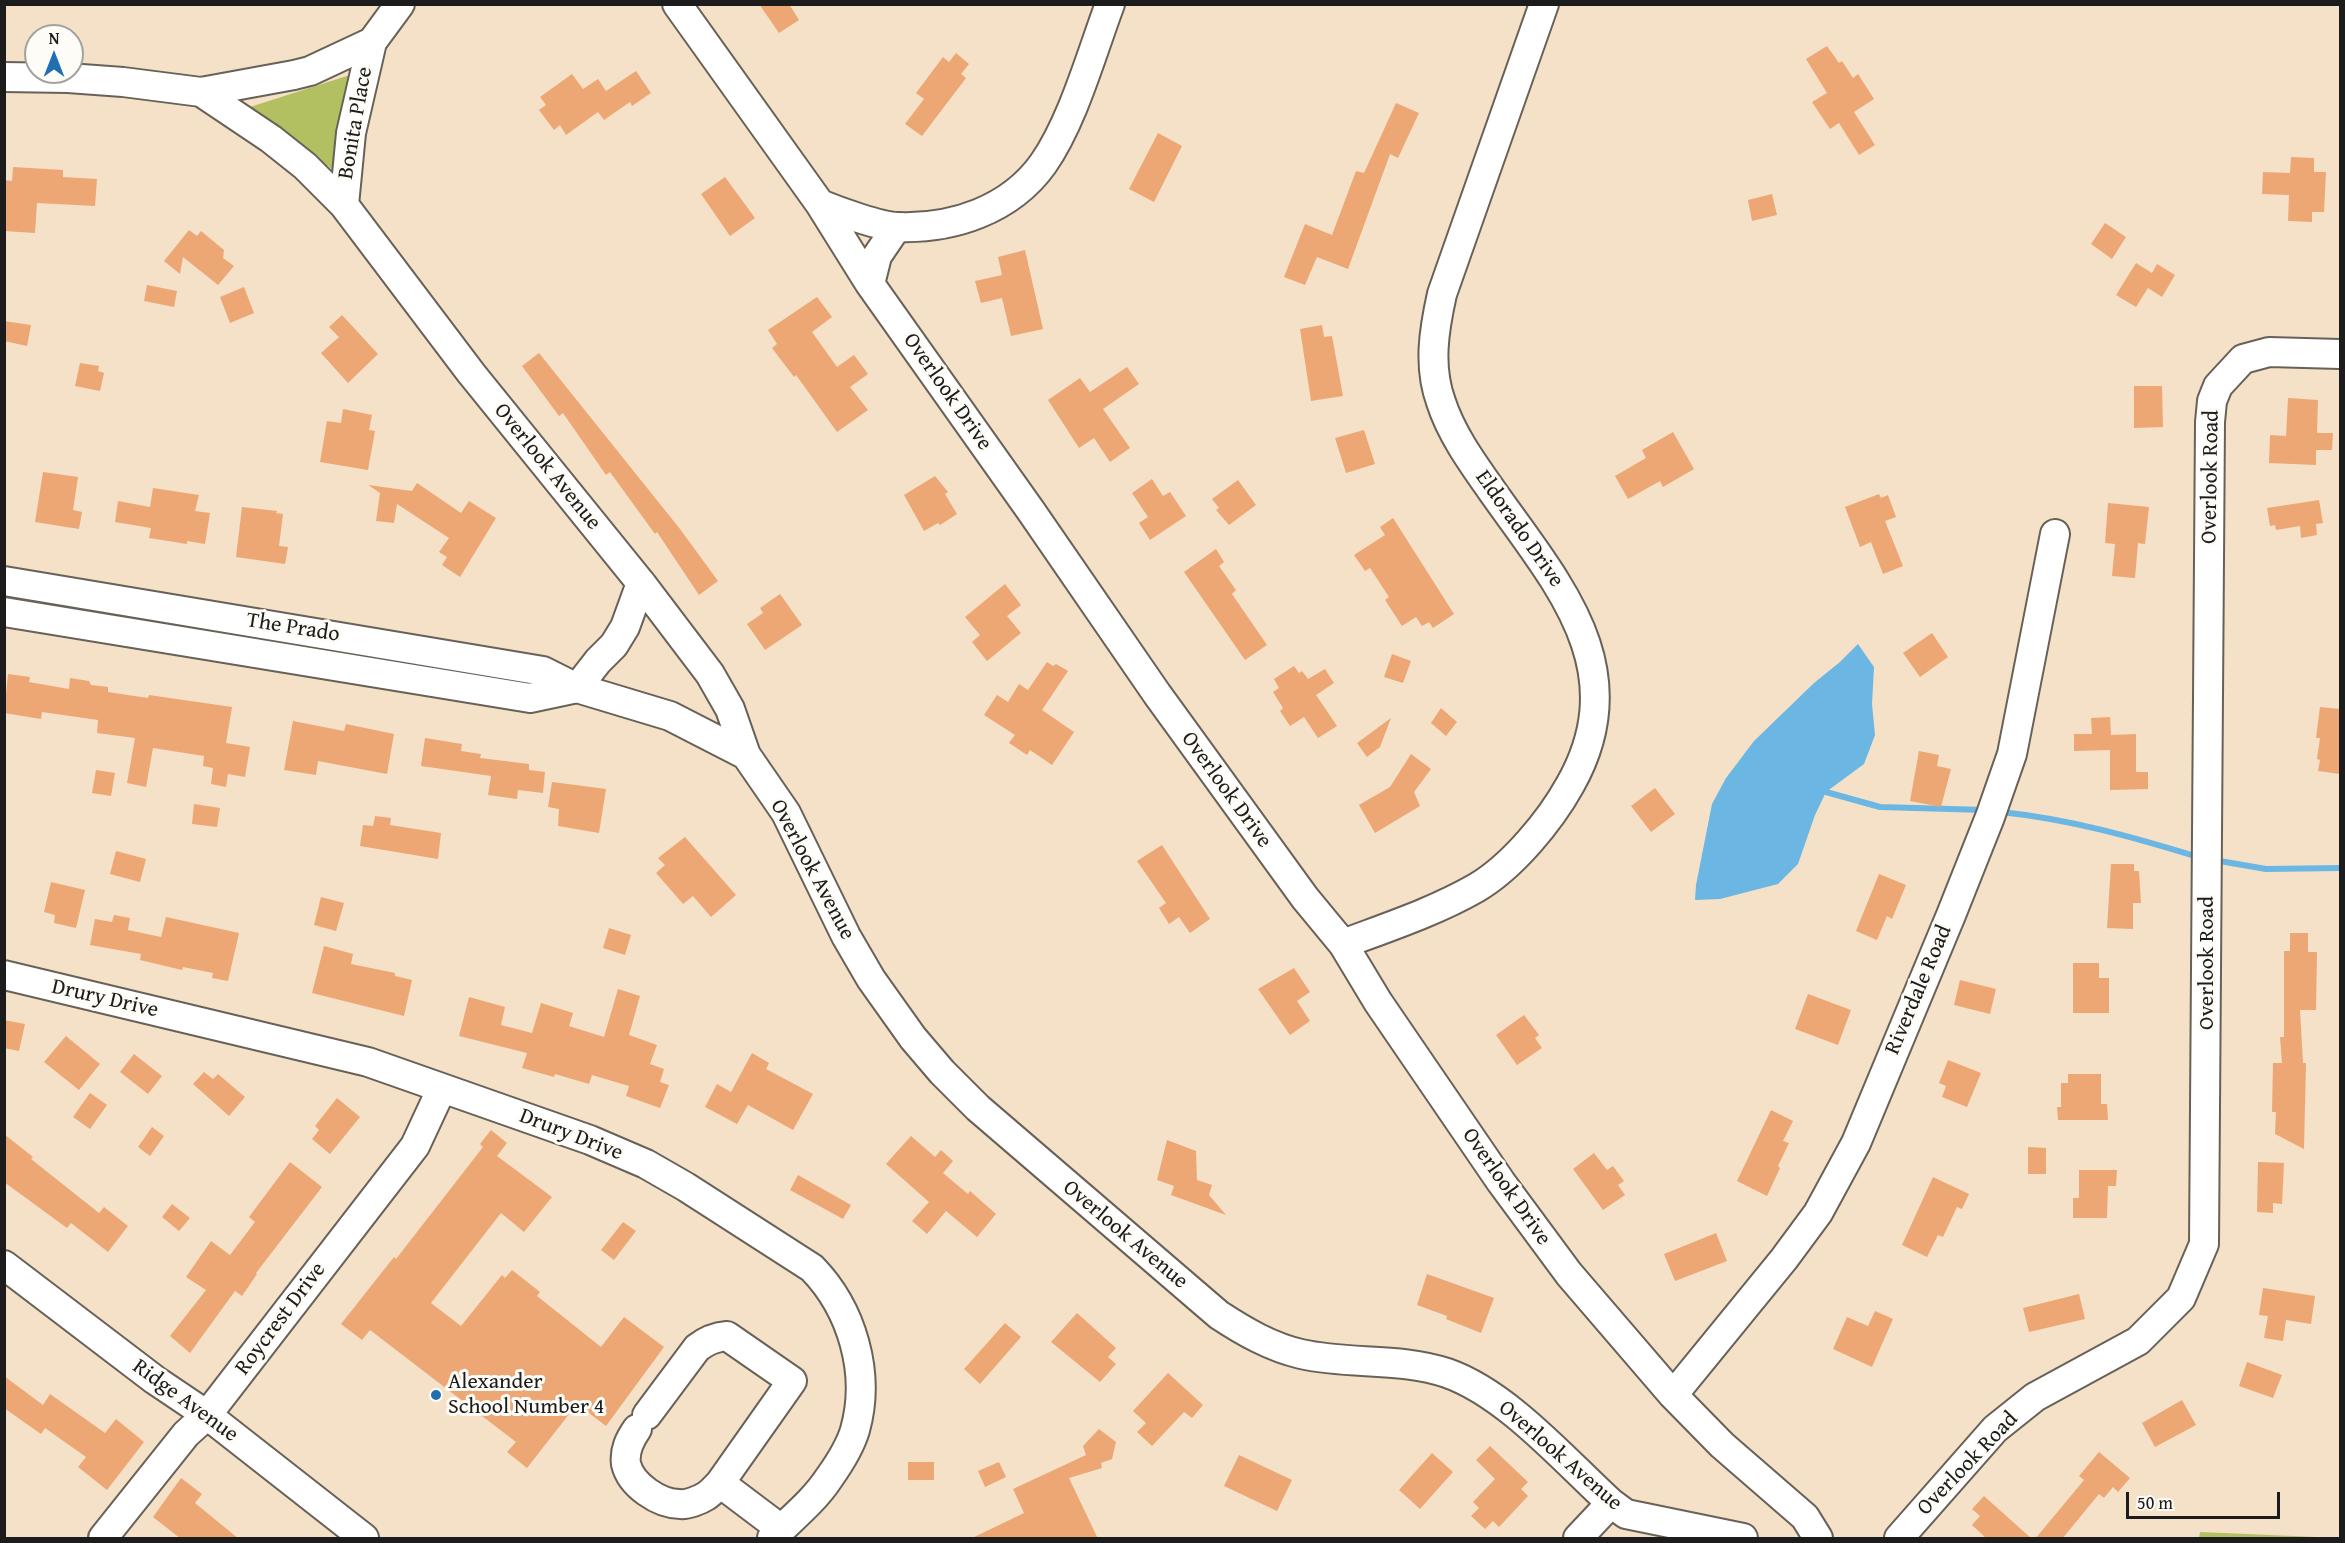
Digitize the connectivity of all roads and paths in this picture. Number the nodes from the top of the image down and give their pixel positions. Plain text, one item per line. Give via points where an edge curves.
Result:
1 (400, 4) edge
2 (677, 4) edge
3 (1110, 4) edge
4 (1544, 4) edge
5 (372, 42) junction
6 (4, 77) edge
7 (201, 92) junction
8 (820, 204) junction
9 (344, 205) junction
10 (896, 228) junction
11 (870, 284) junction
12 (2340, 354) edge
13 (2055, 534) dead end
14 (4, 581) edge
15 (641, 583) junction
16 (4, 612) edge
17 (577, 688) junction
18 (746, 755) junction
19 (1342, 944) junction
20 (4, 975) edge
21 (442, 1088) junction
22 (4, 1265) edge
23 (1673, 1395) junction
24 (207, 1415) junction
25 (720, 1483) junction
26 (1611, 1503) junction
27 (777, 1534) edge
28 (103, 1539) edge
29 (364, 1539) edge
30 (1578, 1539) edge
31 (1743, 1539) edge
32 (1818, 1539) edge
33 (1899, 1539) edge

1 - 5 street
2 - 8 street, Overlook Drive
3 - 10 street via 1057,140 1021,188 985,212 944,224
4 - 19 street, Eldorado Drive via 1442,294 1433,354 1439,399 1452,428 1468,457 1563,592 1584,634 1594,681 1589,741 1581,766 1558,807 1520,852 1478,887
5 - 7 street via 310,71
5 - 9 street, Bonita Place via 351,133
6 - 7 street, Overlook Avenue via 123,82
7 - 9 street, Overlook Avenue via 306,166
8 - 10 street
8 - 11 street, Overlook Drive
9 - 15 street, Overlook Avenue via 471,373
10 - 11 street via 877,256
11 - 19 street, Overlook Drive via 1157,694
12 - 33 street, Overlook Road via 2268,352 2243,359 2218,386 2212,401 2204,1244 2181,1298 2138,1341 2035,1397 1995,1429
13 - 23 street, Riverdale Road via 2012,754 1960,893 1856,1143 1818,1213
14 - 17 street, The Prado via 543,670
15 - 17 street via 625,627
15 - 18 street, Overlook Avenue via 710,674 730,708
16 - 17 street, The Prado via 530,698
17 - 18 street, The Prado via 670,716
18 - 26 street, Overlook Avenue via 786,813 846,936 913,1038 942,1072 1025,1149 1219,1315 1245,1332 1301,1354 1412,1365 1465,1380 1513,1413
19 - 23 street, Overlook Drive via 1501,1182 1569,1274
20 - 21 street, Drury Drive via 368,1062
21 - 24 street, Roycrest Drive via 415,1146
21 - 27 street, Drury Drive via 646,1164 812,1268 828,1285 852,1332 858,1358 860,1384 855,1430 828,1480
22 - 24 street, Ridge Avenue
23 - 32 street, Overlook Drive via 1722,1445 1805,1516
24 - 28 street, Roycrest Drive via 186,1434
24 - 29 street, Ridge Avenue
25 - 25 street via 792,1381 727,1336 697,1348 629,1441 626,1464 644,1491 681,1505 707,1496
25 - 27 street
26 - 30 street
26 - 31 street, Overlook Avenue via 1626,1514

